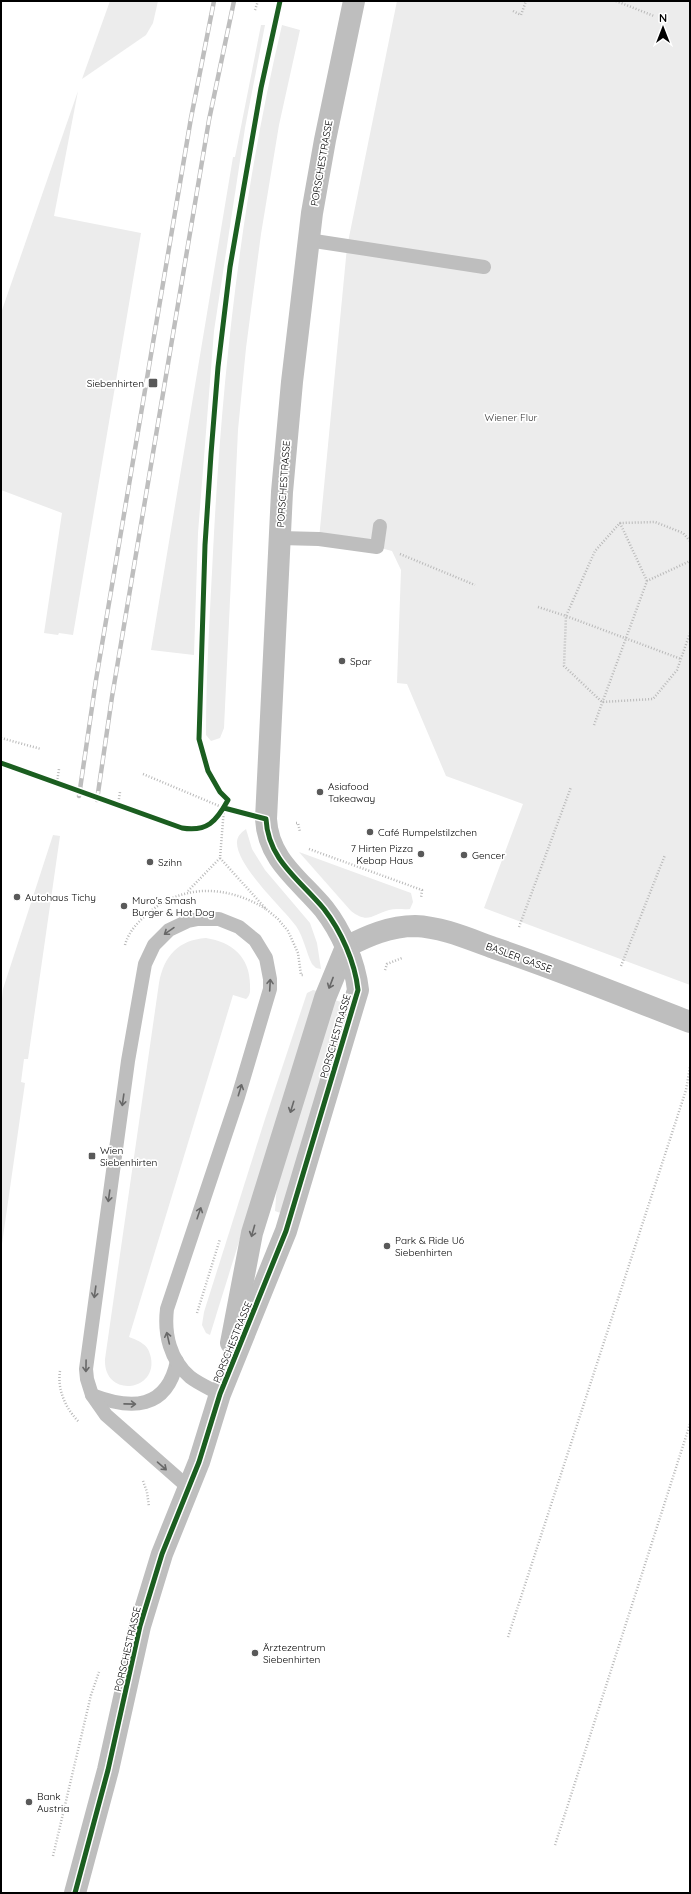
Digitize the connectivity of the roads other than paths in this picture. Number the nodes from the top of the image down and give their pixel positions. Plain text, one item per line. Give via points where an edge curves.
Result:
1 (354, 1) edge
2 (308, 240) junction
3 (484, 267) dead end
4 (380, 526) dead end
5 (280, 538) junction
6 (346, 947) junction
7 (690, 1022) edge
8 (177, 1361) junction
9 (220, 1394) junction
10 (92, 1395) junction
11 (189, 1488) junction
12 (75, 1893) edge

1 - 2 street, PORSCHESTRASSE via 325,140
2 - 3 lane
2 - 5 street, PORSCHESTRASSE via 292,382
4 - 5 lane via 377,548 319,539
5 - 6 street, PORSCHESTRASSE via 266,832 277,858 324,910
6 - 7 street, BASLER GASSE via 389,929 416,926 451,933
6 -> 9 street, PORSCHESTRASSE via 331,983 252,1234
6 - 9 street, PORSCHESTRASSE via 354,966 358,990 286,1231
8 - 9 lane via 190,1377
10 -> 8 lane via 124,1405 138,1405 149,1401 166,1388
8 -> 10 lane via 168,1341 167,1309 238,1097 270,989 266,958 255,940 239,927 209,918 188,921 169,930 154,945 145,964 128,1061 87,1357 87,1379
9 - 11 street, PORSCHESTRASSE
10 -> 11 lane via 118,1428
11 - 12 street, PORSCHESTRASSE via 164,1550 142,1620 108,1770

